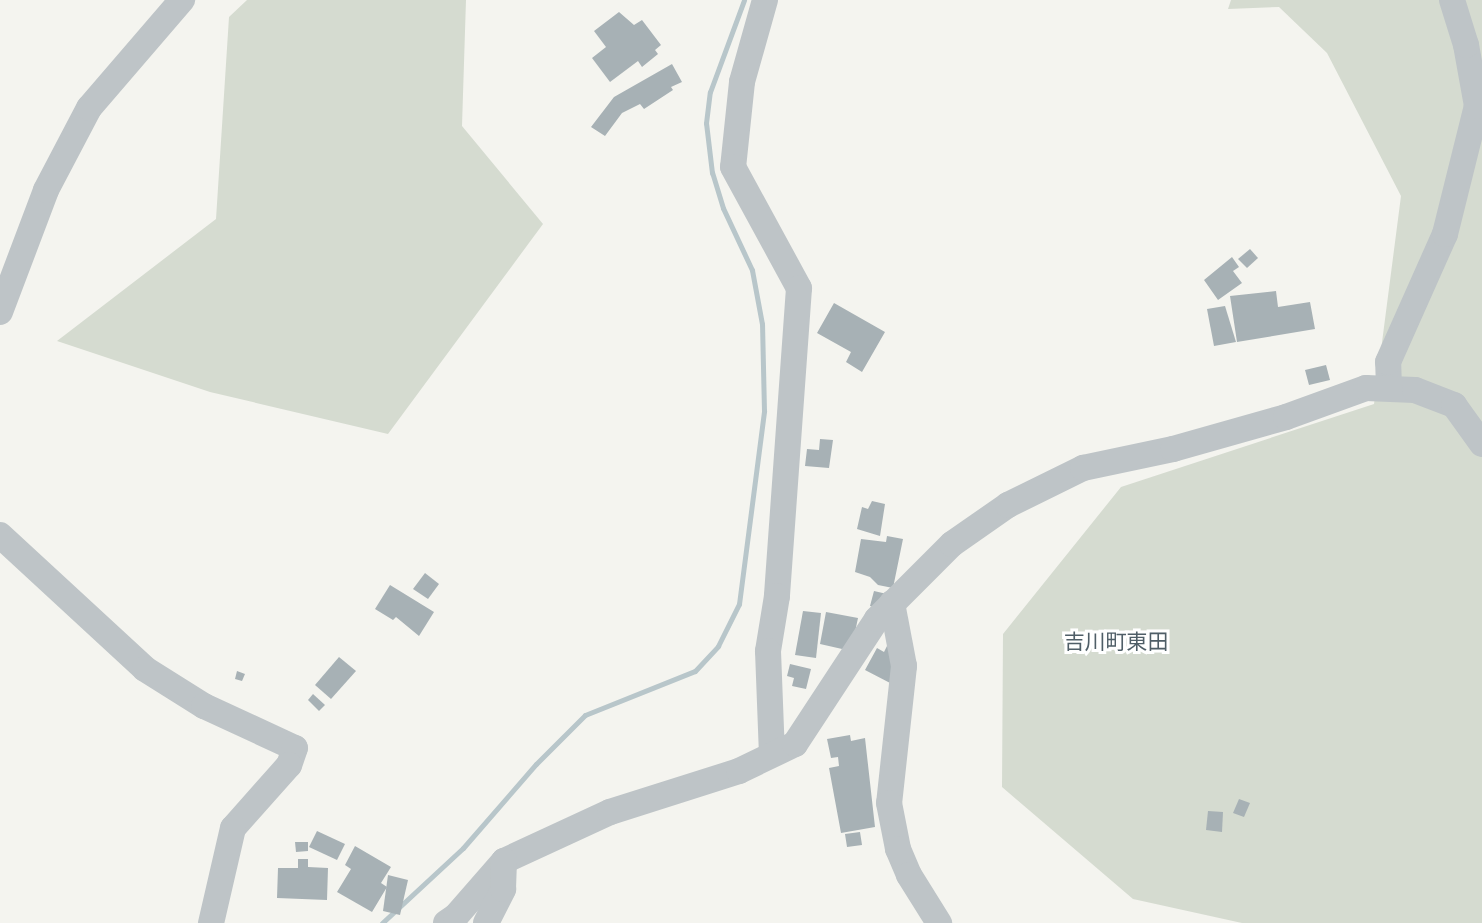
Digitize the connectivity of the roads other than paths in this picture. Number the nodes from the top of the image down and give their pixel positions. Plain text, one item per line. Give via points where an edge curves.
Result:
1 (182, 0) edge
2 (765, 0) edge
3 (1452, 0) edge
4 (0, 312) edge
5 (1389, 387) junction
6 (1482, 444) edge
7 (0, 535) edge
8 (892, 603) junction
9 (772, 753) junction
10 (504, 861) junction
11 (211, 923) edge
12 (446, 923) edge
13 (486, 923) edge
14 (939, 923) edge

1 - 4 street via 89,108 46,190
2 - 9 street via 742,82 733,167 799,288 779,572 768,651
3 - 5 street via 1466,45 1477,106 1445,234 1388,362
5 - 6 street via 1414,390 1454,405
5 - 8 street via 1366,388 1286,417 1173,449 1083,468 1008,505 952,544
7 - 11 street via 145,669 204,706 295,748 289,765 233,828
8 - 9 street via 850,657 795,744
8 - 14 street via 904,666 889,803 898,849
9 - 10 street via 738,771 610,812
10 - 12 street
10 - 13 street via 503,889

